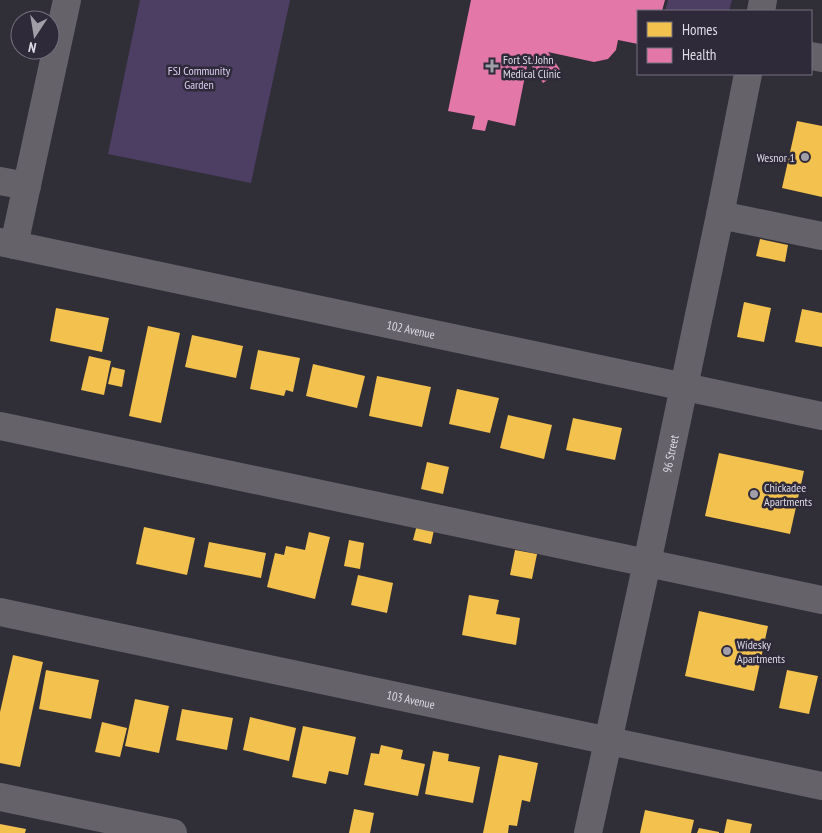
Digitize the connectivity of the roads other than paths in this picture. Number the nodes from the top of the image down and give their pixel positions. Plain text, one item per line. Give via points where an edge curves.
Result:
1 (67, 0) edge
2 (748, 75) edge
3 (0, 180) edge
4 (27, 186) junction
5 (720, 215) junction
6 (822, 236) edge
7 (7, 243) edge
8 (684, 387) junction
9 (822, 416) edge
10 (0, 426) edge
11 (647, 563) junction
12 (822, 600) edge
13 (0, 612) edge
14 (608, 740) junction
15 (822, 786) edge
16 (0, 797) edge
17 (173, 833) edge
18 (588, 833) edge

1 - 4 street
2 - 5 street, 96 Street
3 - 4 street
4 - 7 street
5 - 6 street
5 - 8 street, 96 Street
7 - 8 street, 102 Avenue
8 - 9 street, 102 Avenue
8 - 11 street, 96 Street
10 - 11 street
11 - 12 street
11 - 14 street, 96 Street
13 - 14 street, 103 Avenue
14 - 15 street, 103 Avenue
14 - 18 street, 96 Street
16 - 17 street

